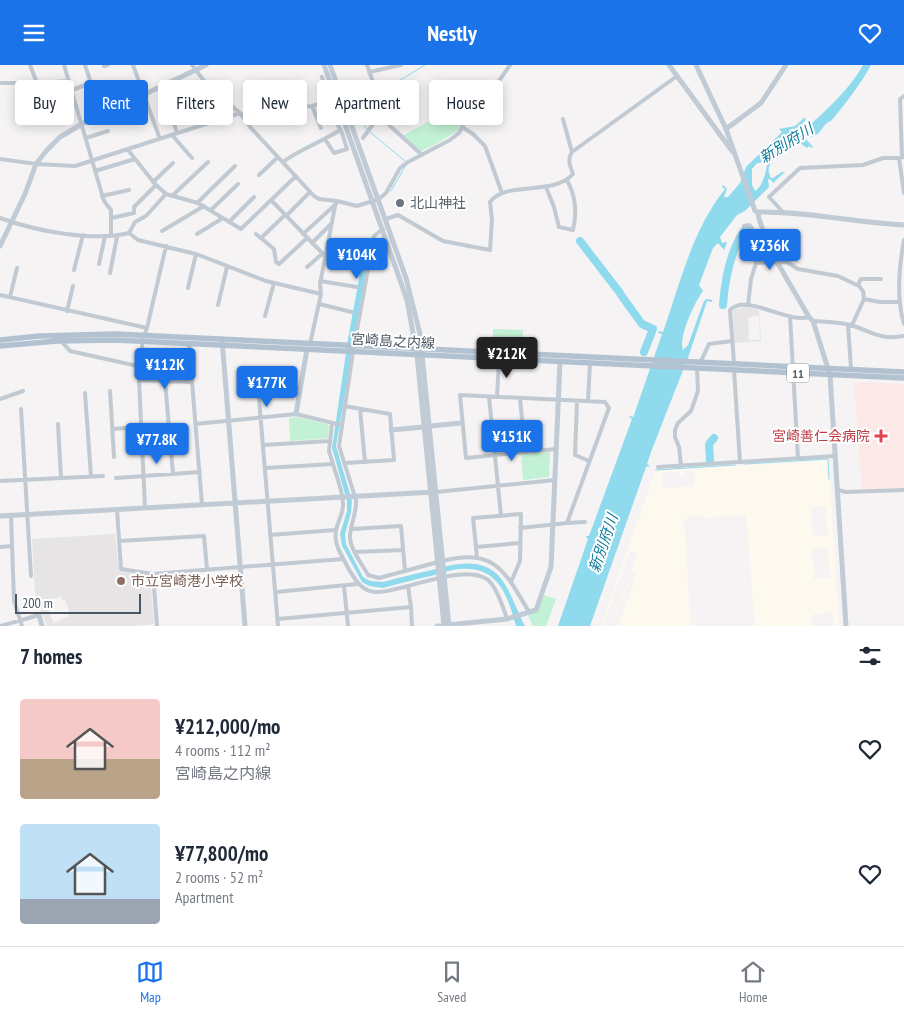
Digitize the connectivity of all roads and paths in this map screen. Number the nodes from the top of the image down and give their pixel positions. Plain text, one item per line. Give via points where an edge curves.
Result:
1 (30, 65) edge
2 (64, 65) edge
3 (85, 65) edge
4 (133, 65) edge
5 (192, 65) edge
6 (206, 65) edge
7 (324, 65) edge
8 (330, 65) edge
9 (367, 65) edge
10 (401, 65) edge
11 (510, 65) edge
12 (696, 65) edge
13 (786, 65) edge
14 (671, 66) edge
15 (196, 70) junction
16 (369, 72) junction
17 (677, 76) junction
18 (322, 77) dead end
19 (35, 80) edge
20 (69, 80) edge
21 (138, 80) edge
22 (175, 80) edge
23 (323, 80) edge
24 (372, 80) edge
25 (0, 83) edge
26 (15, 83) edge
27 (74, 89) edge
28 (904, 96) edge
29 (74, 97) edge
30 (317, 105) edge
31 (312, 106) junction
32 (148, 108) edge
33 (240, 114) junction
34 (563, 119) dead end
35 (82, 124) junction
36 (174, 125) edge
37 (338, 125) edge
38 (372, 125) edge
39 (389, 125) edge
40 (462, 127) junction
41 (321, 129) dead end
42 (340, 129) junction
43 (726, 129) junction
44 (108, 131) dead end
45 (177, 133) junction
46 (172, 135) junction
47 (86, 138) junction
48 (363, 138) dead end
49 (160, 139) junction
50 (326, 139) junction
51 (128, 150) junction
52 (572, 152) junction
53 (421, 154) junction
54 (735, 155) junction
55 (278, 157) junction
56 (902, 157) edge
57 (192, 158) dead end
58 (0, 159) edge
59 (135, 159) junction
60 (92, 160) junction
61 (208, 162) dead end
62 (283, 162) junction
63 (173, 163) dead end
64 (36, 164) junction
65 (235, 166) dead end
66 (95, 171) junction
67 (259, 175) dead end
68 (296, 176) junction
69 (567, 180) junction
70 (154, 183) junction
71 (238, 184) dead end
72 (546, 187) junction
73 (129, 190) dead end
74 (310, 193) junction
75 (502, 193) junction
76 (904, 193) edge
77 (166, 194) junction
78 (173, 195) junction
79 (102, 196) junction
80 (254, 197) dead end
81 (379, 199) junction
82 (271, 200) junction
83 (373, 201) junction
84 (336, 202) junction
85 (197, 203) junction
86 (204, 206) junction
87 (211, 210) junction
88 (757, 211) junction
89 (782, 211) junction
90 (285, 215) junction
91 (0, 218) edge
92 (111, 218) junction
93 (223, 218) junction
94 (386, 219) junction
95 (229, 222) junction
96 (12, 223) junction
97 (332, 223) junction
98 (904, 225) edge
99 (744, 226) dead end
100 (383, 229) junction
101 (162, 231) dead end
102 (129, 233) junction
103 (197, 234) dead end
104 (256, 234) dead end
105 (83, 235) junction
106 (105, 236) junction
107 (111, 236) junction
108 (305, 236) junction
109 (116, 237) junction
110 (261, 238) junction
111 (904, 240) edge
112 (312, 243) junction
113 (0, 246) edge
114 (166, 246) junction
115 (363, 252) dead end
116 (371, 253) junction
117 (196, 254) junction
118 (324, 256) junction
119 (776, 262) junction
120 (756, 263) junction
121 (99, 264) dead end
122 (361, 265) dead end
123 (228, 267) junction
124 (307, 267) dead end
125 (16, 268) dead end
126 (74, 270) dead end
127 (110, 273) dead end
128 (882, 279) dead end
129 (320, 281) junction
130 (902, 281) edge
131 (274, 283) junction
132 (858, 285) junction
133 (73, 286) dead end
134 (357, 287) dead end
135 (188, 288) dead end
136 (321, 294) junction
137 (0, 295) edge
138 (10, 297) junction
139 (864, 299) junction
140 (900, 302) junction
141 (319, 304) junction
142 (218, 305) dead end
143 (748, 305) junction
144 (67, 311) junction
145 (352, 312) dead end
146 (265, 315) dead end
147 (790, 316) junction
148 (811, 319) junction
149 (904, 324) edge
150 (850, 325) junction
151 (146, 328) junction
152 (904, 336) edge
153 (143, 339) junction
154 (0, 340) edge
155 (61, 341) junction
156 (732, 341) junction
157 (222, 342) junction
158 (189, 344) junction
159 (0, 346) edge
160 (309, 347) junction
161 (351, 349) junction
162 (419, 352) junction
163 (499, 359) junction
164 (701, 361) junction
165 (560, 362) junction
166 (590, 363) junction
167 (734, 363) junction
168 (793, 365) junction
169 (142, 367) junction
170 (828, 367) junction
171 (694, 368) junction
172 (850, 369) junction
173 (734, 370) junction
174 (904, 372) edge
175 (793, 373) junction
176 (830, 375) junction
177 (904, 378) edge
178 (143, 380) junction
179 (165, 381) junction
180 (192, 382) junction
181 (300, 388) junction
182 (23, 391) dead end
183 (110, 391) dead end
184 (85, 393) dead end
185 (489, 397) junction
186 (497, 397) junction
187 (520, 398) junction
188 (0, 399) edge
189 (558, 400) junction
190 (577, 401) junction
191 (588, 401) junction
192 (344, 406) junction
193 (21, 409) dead end
194 (360, 409) junction
195 (296, 414) junction
196 (260, 418) junction
197 (228, 420) junction
198 (333, 423) junction
199 (462, 423) junction
200 (58, 424) dead end
201 (195, 424) junction
202 (341, 425) junction
203 (141, 427) junction
204 (427, 427) junction
205 (112, 429) junction
206 (392, 430) junction
207 (330, 441) junction
208 (264, 445) junction
209 (556, 449) junction
210 (526, 452) junction
211 (495, 455) junction
212 (836, 456) junction
213 (114, 457) dead end
214 (798, 459) junction
215 (589, 461) junction
216 (365, 462) junction
217 (740, 462) junction
218 (345, 463) junction
219 (333, 464) junction
220 (681, 466) junction
221 (658, 467) dead end
222 (265, 468) junction
223 (200, 472) junction
224 (173, 474) junction
225 (103, 475) dead end
226 (90, 476) junction
227 (144, 476) junction
228 (61, 478) junction
229 (116, 478) dead end
230 (25, 480) junction
231 (554, 480) junction
232 (0, 481) edge
233 (498, 486) junction
234 (838, 490) junction
235 (904, 490) edge
236 (433, 492) junction
237 (354, 496) junction
238 (344, 497) junction
239 (268, 501) junction
240 (235, 503) junction
241 (202, 505) junction
242 (145, 508) junction
243 (117, 509) junction
244 (27, 514) junction
245 (11, 515) junction
246 (0, 516) edge
247 (501, 516) junction
248 (585, 522) dead end
249 (567, 523) junction
250 (552, 525) junction
251 (520, 528) junction
252 (352, 529) junction
253 (336, 530) junction
254 (270, 535) junction
255 (119, 541) junction
256 (520, 543) junction
257 (12, 546) junction
258 (0, 547) edge
259 (476, 547) junction
260 (403, 550) junction
261 (355, 552) junction
262 (477, 557) junction
263 (343, 559) junction
264 (441, 563) junction
265 (273, 564) junction
266 (240, 566) junction
267 (207, 569) junction
268 (405, 571) junction
269 (153, 574) junction
270 (31, 576) dead end
271 (442, 577) junction
272 (511, 582) junction
273 (357, 584) junction
274 (344, 586) junction
275 (408, 586) junction
276 (276, 592) junction
277 (411, 607) junction
278 (529, 612) junction
279 (347, 613) junction
280 (39, 615) joint
281 (510, 618) junction
282 (278, 619) junction
283 (22, 624) edge
284 (482, 624) edge
285 (1, 626) edge
286 (42, 626) edge
287 (157, 626) edge
288 (245, 626) edge
289 (278, 626) edge
290 (348, 626) edge
291 (412, 626) edge
292 (437, 626) edge
293 (447, 626) edge
294 (846, 626) edge

1 - 19 street
2 - 20 street
3 - 27 street via 91,83
4 - 21 street
5 - 15 street
6 - 15 street
7 - 83 street
8 - 81 street
9 - 16 street
10 - 16 street
11 - 40 street via 487,98 468,115
12 - 43 street
13 - 43 street via 761,103
14 - 17 street
15 - 22 street
15 - 33 street via 208,86
16 - 24 street
17 - 52 street
17 - 54 street
18 - 23 street
25 - 26 street
28 - 56 street via 900,99
29 - 35 street
30 - 31 street
31 - 33 street
31 - 41 street
32 - 49 street
33 - 45 street
33 - 55 street
34 - 52 street
35 - 47 street
35 - 64 street via 60,137
36 - 45 street
37 - 42 street
38 - 48 street
39 - 53 street
40 - 53 street via 450,140
40 - 75 street via 484,146
42 - 50 street
42 - 50 street via 347,149 334,153
43 - 54 street
44 - 47 street
45 - 46 street
46 - 49 street
46 - 57 street
47 - 60 street
49 - 51 street
50 - 62 street via 294,153
51 - 59 street
51 - 60 street
52 - 69 street via 569,161 573,174
53 - 81 street via 400,169
54 - 88 street
55 - 62 street
55 - 67 street
56 - 76 street
56 - 89 street via 883,158 863,165 800,169 769,197
58 - 64 street
59 - 66 street
59 - 70 street
60 - 64 street via 75,166
60 - 66 street
61 - 78 street
62 - 68 street
63 - 70 street
64 - 96 street
65 - 85 street
66 - 79 street
68 - 74 street
68 - 82 street
69 - 72 street
69 - 72 street via 577,212 573,230 559,227
70 - 77 street
70 - 92 street via 134,207 134,213
71 - 87 street
72 - 75 street
73 - 79 street
74 - 84 street via 319,199
74 - 90 street
75 - 94 street via 490,202 490,251 444,241 398,215
77 - 78 street
77 - 102 street via 135,223
78 - 85 street
79 - 92 street via 111,211
80 - 95 street
81 - 83 street
81 - 94 street
82 - 90 street
82 - 95 street via 241,229
83 - 84 street via 357,206
83 - 100 street
84 - 97 street
84 - 108 street
85 - 86 street
86 - 87 street
86 - 101 street
87 - 93 street
88 - 89 street
88 - 119 street
89 - 98 street
90 - 108 street
90 - 110 street
91 - 96 street
92 - 107 street
93 - 95 street
93 - 103 street
94 - 162 street via 420,334
96 - 105 street
96 - 113 street
97 - 112 street
97 - 118 street
99 - 120 street via 752,228
100 - 116 street via 374,236
100 - 162 street via 407,300
102 - 109 street
102 - 114 street via 138,240
104 - 110 street
105 - 106 street
105 - 126 street
106 - 107 street
106 - 121 street
107 - 109 street
108 - 110 street via 279,264 274,249
108 - 112 street
109 - 127 street
111 - 130 street
112 - 118 street
114 - 117 street
114 - 151 street
115 - 116 street
116 - 161 street
117 - 123 street
117 - 135 street
118 - 122 street
118 - 124 street
118 - 129 street
119 - 120 street
119 - 132 street via 838,276
119 - 148 street
120 - 143 street
123 - 131 street
123 - 142 street
125 - 138 street
128 - 132 street via 863,279
129 - 134 street
129 - 136 street
130 - 140 street
131 - 136 street
131 - 146 street
132 - 139 street
133 - 144 street
136 - 141 street
137 - 138 street
138 - 144 street
139 - 140 street
139 - 150 street
140 - 149 street
141 - 145 street
141 - 160 street
143 - 147 street
143 - 156 street via 730,310
144 - 151 street
147 - 148 street
147 - 168 street
148 - 150 street
148 - 170 street
150 - 152 street via 885,337
150 - 172 street
151 - 153 street
153 - 154 main road, 宮崎島之内線 / 11 via 82,334
153 - 155 main road, 宮崎島之内線 / 11
153 - 157 main road, 宮崎島之内線 / 11
153 - 158 main road, 宮崎島之内線 / 11
153 - 169 street
155 - 159 main road, 宮崎島之内線 / 11
155 - 169 street via 70,351
156 - 164 street via 709,344
156 - 167 street
157 - 158 main road, 宮崎島之内線 / 11
157 - 160 main road, 宮崎島之内線 / 11
157 - 197 street
158 - 180 street
160 - 161 main road, 宮崎島之内線 / 11
160 - 181 street
161 - 162 main road, 宮崎島之内線 / 11
161 - 192 street
162 - 163 main road, 宮崎島之内線 / 11
162 - 164 main road, 宮崎島之内線 / 11
162 - 204 street
163 - 165 main road, 宮崎島之内線 / 11
163 - 186 street
164 - 167 main road, 宮崎島之内線 / 11
165 - 166 main road, 宮崎島之内線 / 11
165 - 189 street
166 - 171 main road, 宮崎島之内線 / 11
166 - 191 street
167 - 168 main road, 宮崎島之内線 / 11
168 - 170 main road, 宮崎島之内線 / 11
168 - 175 street
169 - 178 street
170 - 172 main road, 宮崎島之内線 / 11
170 - 176 street
171 - 173 main road, 宮崎島之内線 / 11
171 - 220 street via 698,391 691,411 675,430
172 - 174 main road, 宮崎島之内線 / 11
173 - 175 main road, 宮崎島之内線 / 11
173 - 217 street
175 - 176 main road, 宮崎島之内線 / 11
175 - 214 street
176 - 177 main road, 宮崎島之内線 / 11
176 - 212 street
178 - 179 street
178 - 203 street via 139,380
179 - 180 street
179 - 224 street
180 - 201 street
181 - 195 street
181 - 196 street via 258,387
182 - 188 street
183 - 205 street
184 - 226 street
185 - 186 street
185 - 199 street via 460,395
185 - 211 street
186 - 187 street
187 - 189 street
187 - 210 street
189 - 190 street
189 - 209 street
190 - 191 street
190 - 215 street via 575,455
191 - 215 street via 605,402 609,408
192 - 194 street
192 - 202 street
193 - 230 street
194 - 206 street via 390,414
194 - 216 street
195 - 196 street
195 - 198 street
196 - 197 street
196 - 208 street
197 - 201 street
197 - 240 street
198 - 202 street
198 - 207 street
199 - 204 street
199 - 211 street via 466,458
200 - 228 street
201 - 223 street
202 - 218 street via 338,446
203 - 205 street
203 - 227 street
204 - 206 street
204 - 236 street
205 - 213 street
206 - 216 street via 394,460
207 - 208 street
207 - 219 street
208 - 222 street
209 - 210 street
209 - 231 street
210 - 211 street
211 - 233 street
212 - 214 street
212 - 234 street
214 - 217 street
215 - 249 street
216 - 218 street
217 - 220 street
218 - 237 street
219 - 222 street
219 - 238 street
220 - 221 street
222 - 239 street
223 - 224 street
223 - 241 street
224 - 227 street
225 - 226 street
226 - 228 street
227 - 229 street
227 - 242 street
228 - 230 street
230 - 232 street
230 - 244 street
231 - 233 street
231 - 250 street
233 - 236 street
233 - 247 street
234 - 235 street
234 - 294 street
236 - 237 street
236 - 264 street
237 - 238 street
237 - 252 street via 357,505
238 - 239 street
238 - 253 street
239 - 240 street
239 - 254 street
240 - 241 street
240 - 266 street
241 - 242 street
242 - 243 street
243 - 244 street
243 - 255 street
244 - 245 street
244 - 270 street
245 - 246 street
245 - 257 street
247 - 251 street via 521,514
247 - 259 street via 473,518
248 - 249 street
249 - 250 street
250 - 251 street
250 - 278 street via 551,567 536,609
251 - 256 street
252 - 260 street via 401,526
252 - 261 street via 350,540
253 - 254 street
253 - 263 street via 338,550
254 - 265 street
255 - 267 street via 204,536
255 - 269 street via 121,569
256 - 259 street
256 - 272 street via 520,561
257 - 258 street
257 - 283 street via 14,601
259 - 262 street
260 - 261 street
260 - 268 street
261 - 268 street via 368,575 378,578
262 - 264 street via 459,557
262 - 272 street via 494,563
263 - 265 street
263 - 273 street
264 - 268 street
264 - 271 street
265 - 266 street
265 - 276 street
266 - 267 street
266 - 288 street
267 - 269 street
269 - 287 street
271 - 275 street
271 - 281 street via 468,574 487,579
271 - 293 street
272 - 278 street
273 - 274 street
273 - 275 street via 374,592
274 - 276 street
274 - 279 street
275 - 277 street
276 - 282 street
277 - 279 street
277 - 291 street
278 - 281 street
279 - 282 street
279 - 290 street
280 - 283 street
280 - 286 street
281 - 284 street
282 - 289 street
283 - 285 street
284 - 293 street
292 - 293 street

